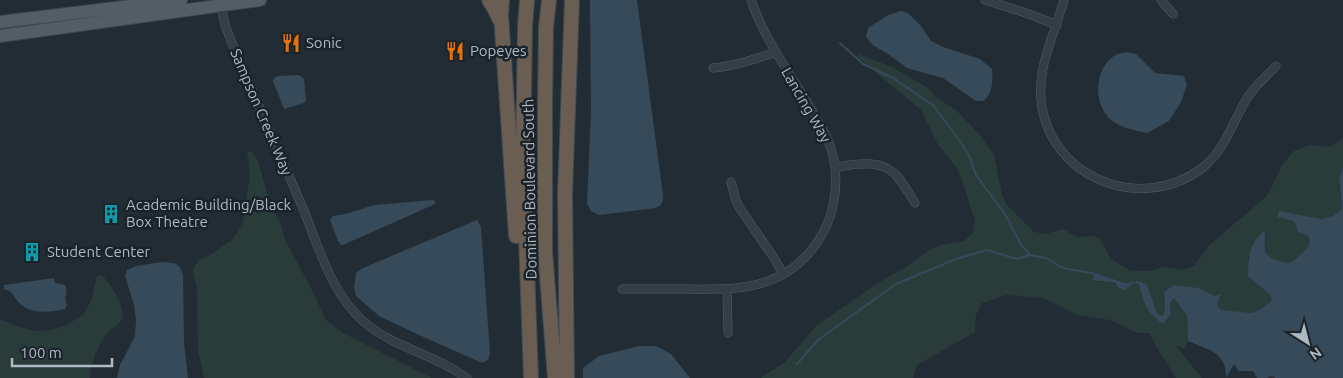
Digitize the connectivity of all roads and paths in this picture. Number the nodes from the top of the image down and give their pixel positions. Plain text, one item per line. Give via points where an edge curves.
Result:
1 (181, 0) edge
2 (260, 0) edge
3 (489, 0) edge
4 (502, 0) edge
5 (528, 0) edge
6 (549, 0) edge
7 (568, 0) edge
8 (572, 0) edge
9 (751, 0) edge
10 (985, 0) edge
11 (1064, 0) edge
12 (1161, 0) edge
13 (220, 6) junction
14 (1173, 14) dead end
15 (0, 22) edge
16 (1057, 25) junction
17 (502, 30) junction
18 (0, 36) edge
19 (570, 36) junction
20 (776, 52) junction
21 (1276, 66) dead end
22 (713, 68) dead end
23 (835, 167) junction
24 (731, 182) dead end
25 (915, 203) dead end
26 (783, 274) junction
27 (622, 289) dead end
28 (727, 289) junction
29 (728, 333) dead end
30 (529, 350) junction
31 (467, 378) edge
32 (531, 378) edge
33 (556, 378) edge
34 (567, 378) edge

1 - 15 main road
2 - 13 main road
3 - 17 highway
4 - 17 highway
5 - 30 highway, Dominion Boulevard South via 523,154
6 - 33 highway, Dominion Boulevard South via 544,106 545,251
7 - 19 highway
8 - 19 highway
9 - 20 street, Lancing Way
10 - 16 street
11 - 16 street
12 - 14 street
13 - 18 main road
13 - 31 street, Sampson Creek Way via 236,53 340,296 365,323 383,336
16 - 21 street via 1041,87 1049,131 1064,155 1080,169 1100,181 1123,188 1162,187 1183,180 1202,168 1226,140 1247,99
17 - 30 highway via 517,255
19 - 34 highway via 565,193
20 - 22 street via 744,63
20 - 23 street, Lancing Way via 825,135
23 - 25 street via 866,163 886,168
23 - 26 street, Lancing Way via 834,199 828,223 810,252
24 - 26 street via 740,210
26 - 28 street, Lancing Way via 767,282
27 - 28 street, Lancing Way
28 - 29 street
30 - 32 highway, Dominion Boulevard South

